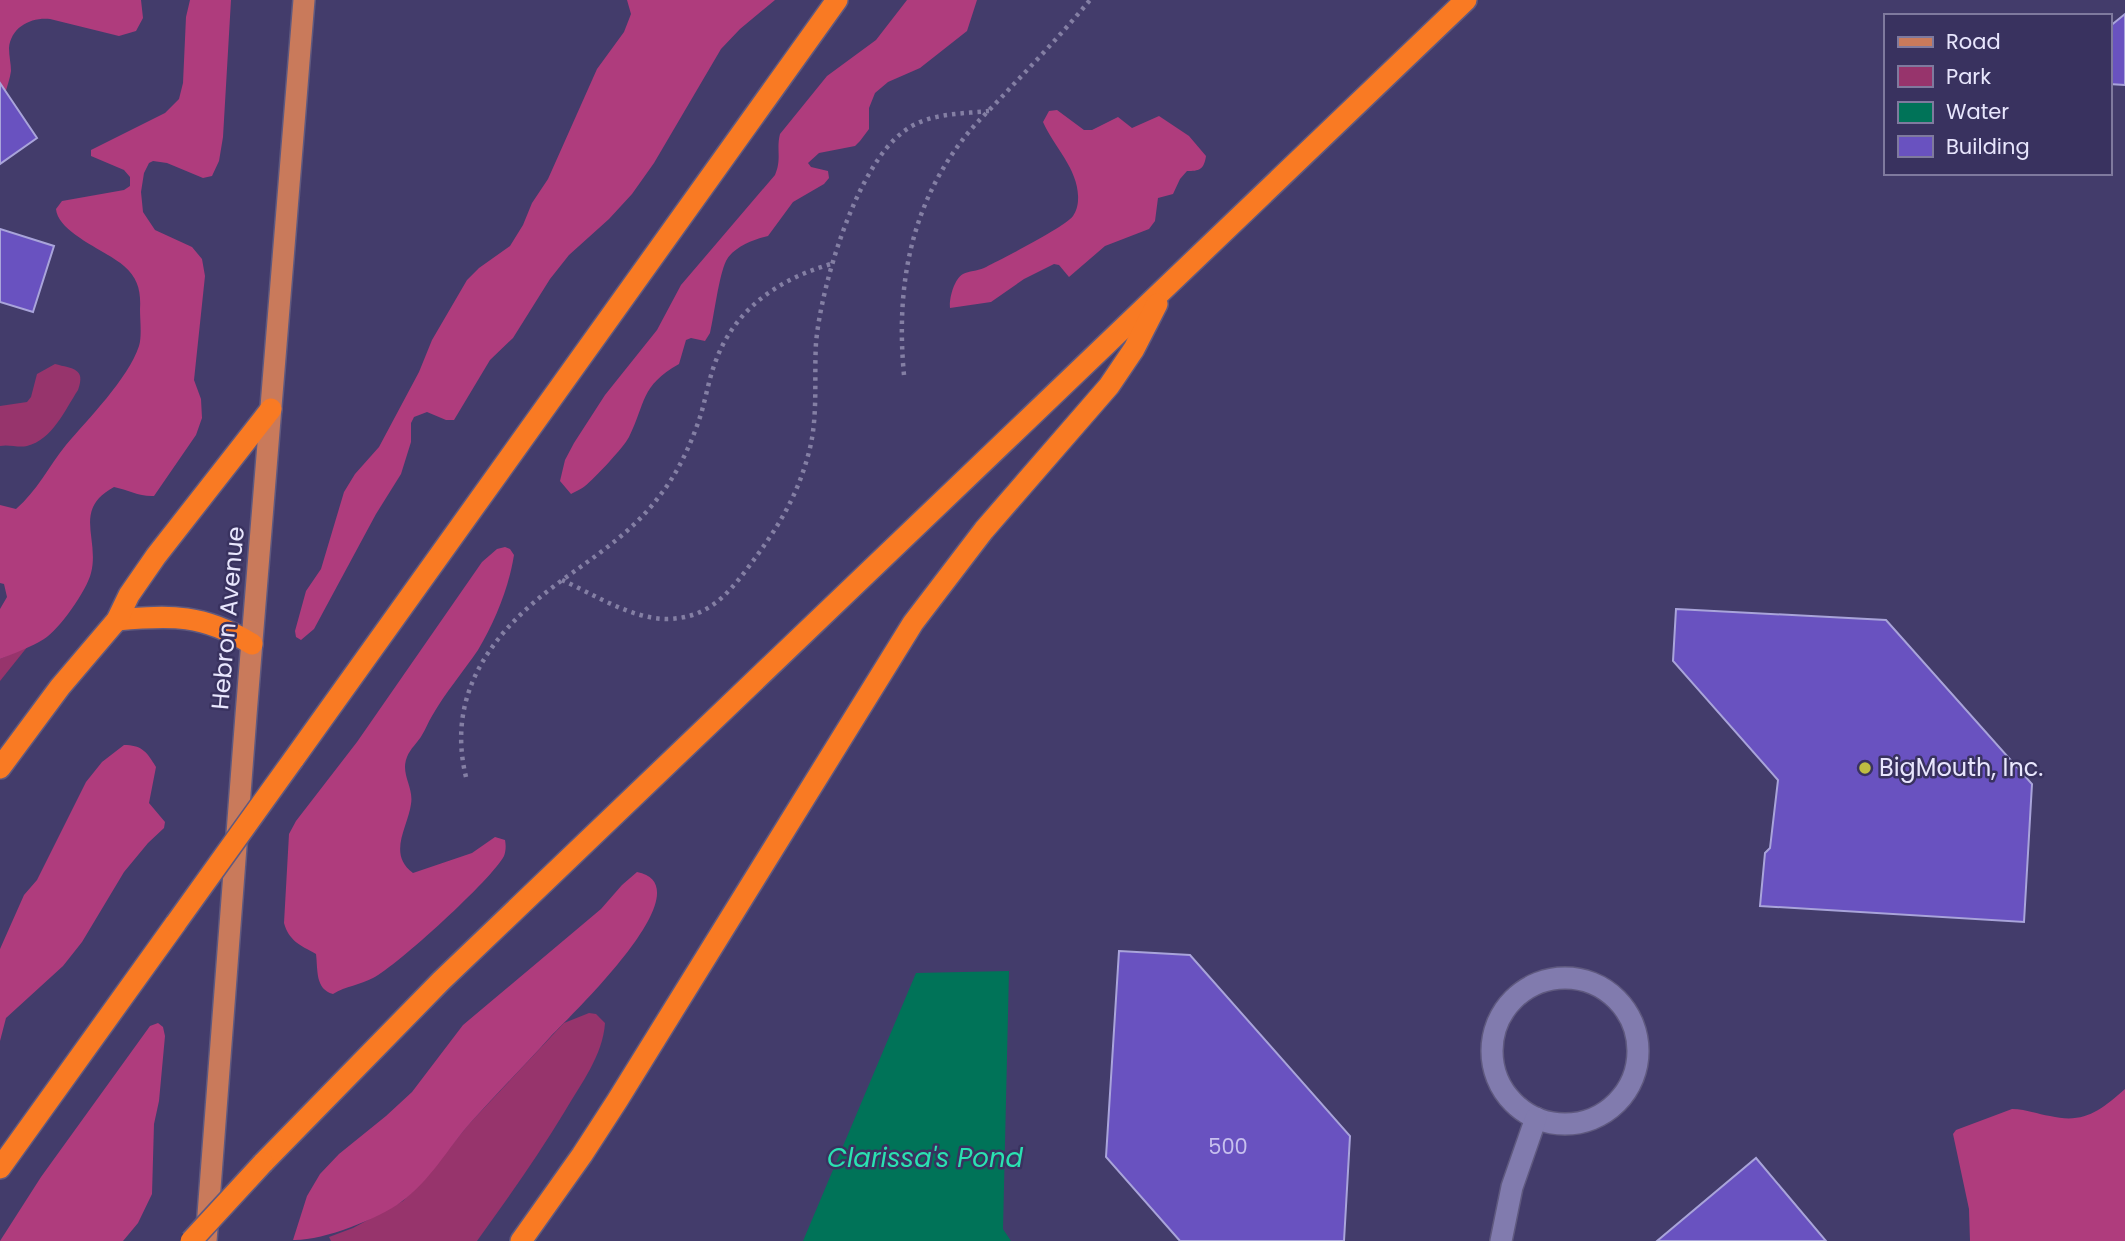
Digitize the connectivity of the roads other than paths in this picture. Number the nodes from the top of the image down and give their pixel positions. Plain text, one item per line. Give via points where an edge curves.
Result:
1 (304, 0) edge
2 (838, 0) edge
3 (1466, 0) edge
4 (1164, 289) junction
5 (271, 409) junction
6 (117, 620) junction
7 (252, 644) junction
8 (0, 768) edge
9 (1536, 1118) junction
10 (0, 1168) edge
11 (191, 1241) edge
12 (206, 1241) edge
13 (521, 1241) edge
14 (1501, 1241) edge

1 - 5 main road, Hebron Avenue
2 - 10 highway, bridge
3 - 4 highway
4 - 11 highway, bridge via 441,981
4 - 13 highway via 1109,386 984,530 913,623 610,1112
5 - 6 highway via 156,556
5 - 7 main road, Hebron Avenue
6 - 7 highway via 176,617 217,626
6 - 8 highway
7 - 12 main road, Hebron Avenue
9 - 9 street via 1557,1124 1599,1116 1616,1104 1629,1086 1637,1066 1633,1024 1624,1008 1596,984 1566,978 1545,980 1510,1003 1499,1021 1493,1042 1498,1079 1514,1102
9 - 14 street via 1511,1187

